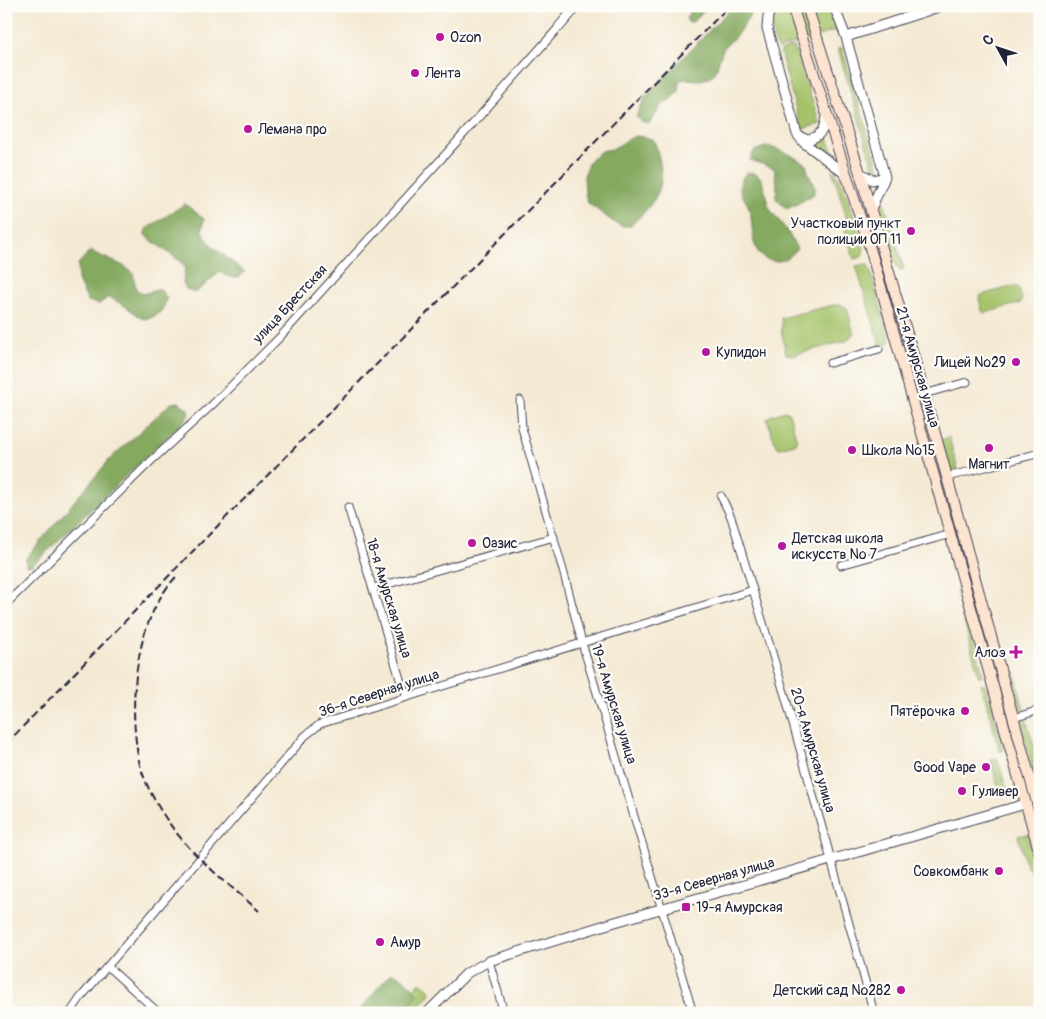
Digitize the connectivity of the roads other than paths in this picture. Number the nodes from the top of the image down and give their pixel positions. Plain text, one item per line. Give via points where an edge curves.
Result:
1 (577, 6) edge
2 (773, 6) edge
3 (792, 6) edge
4 (808, 6) edge
5 (834, 6) edge
6 (942, 6) edge
7 (559, 27) joint
8 (846, 37) junction
9 (826, 110) junction
10 (797, 134) junction
11 (860, 173) junction
12 (885, 177) junction
13 (851, 185) junction
14 (871, 208) junction
15 (879, 349) dead end
16 (830, 363) dead end
17 (967, 382) dead end
18 (924, 394) junction
19 (520, 400) dead end
20 (1040, 452) edge
21 (947, 477) junction
22 (936, 480) junction
23 (721, 496) dead end
24 (348, 507) dead end
25 (951, 534) junction
26 (554, 537) junction
27 (841, 565) dead end
28 (374, 588) junction
29 (753, 590) junction
30 (6, 604) edge
31 (582, 643) junction
32 (407, 696) junction
33 (1040, 710) edge
34 (1017, 716) junction
35 (1002, 720) junction
36 (1038, 801) edge
37 (1025, 804) junction
38 (1040, 814) edge
39 (1040, 854) edge
40 (831, 859) junction
41 (661, 909) junction
42 (489, 961) junction
43 (108, 967) junction
44 (70, 1013) edge
45 (159, 1013) edge
46 (427, 1013) edge
47 (504, 1013) edge
48 (693, 1013) edge
49 (874, 1013) edge

1 - 7 street, улица Брестская
2 - 10 street via 767,28
3 - 9 main road, 21-я Амурская улица
4 - 11 main road, 21-я Амурская улица
5 - 8 street
6 - 8 street
7 - 30 street, улица Брестская via 280,337
8 - 12 street
9 - 10 street via 825,124 818,136 807,140
9 - 13 main road, 21-я Амурская улица
10 - 13 street via 844,173
11 - 12 street via 873,180
11 - 14 main road, 21-я Амурская улица
12 - 14 street
13 - 22 main road, 21-я Амурская улица
14 - 18 main road, 21-я Амурская улица
15 - 16 street
17 - 18 street
18 - 21 main road, 21-я Амурская улица
19 - 26 street, 19-я Амурская улица via 522,428
20 - 21 street
21 - 22 main road
21 - 34 main road, 21-я Амурская улица
22 - 25 main road, 21-я Амурская улица
23 - 29 street, 20-я Амурская улица via 731,517
24 - 28 street, 18-я Амурская улица
25 - 27 street
25 - 35 main road, 21-я Амурская улица
26 - 28 street
26 - 31 street, 19-я Амурская улица
28 - 32 street, 18-я Амурская улица
29 - 31 street, 36-я Северная улица
29 - 40 street, 20-я Амурская улица
31 - 32 street, 36-я Северная улица
31 - 41 street, 19-я Амурская улица
32 - 43 street, 36-я Северная улица via 329,720 312,729
33 - 34 street
34 - 35 main road
34 - 36 main road, 21-я Амурская улица
35 - 37 main road, 21-я Амурская улица
36 - 37 main road
36 - 38 main road, 21-я Амурская улица
37 - 39 main road, 21-я Амурская улица
37 - 40 street, 33-я Северная улица
40 - 41 street, 33-я Северная улица
40 - 49 street, 20-я Амурская улица
41 - 42 street, 33-я Северная улица
41 - 48 street, 19-я Амурская улица
42 - 46 street, 33-я Северная улица via 467,973
42 - 47 street
43 - 44 street, 36-я Северная улица
43 - 45 street

